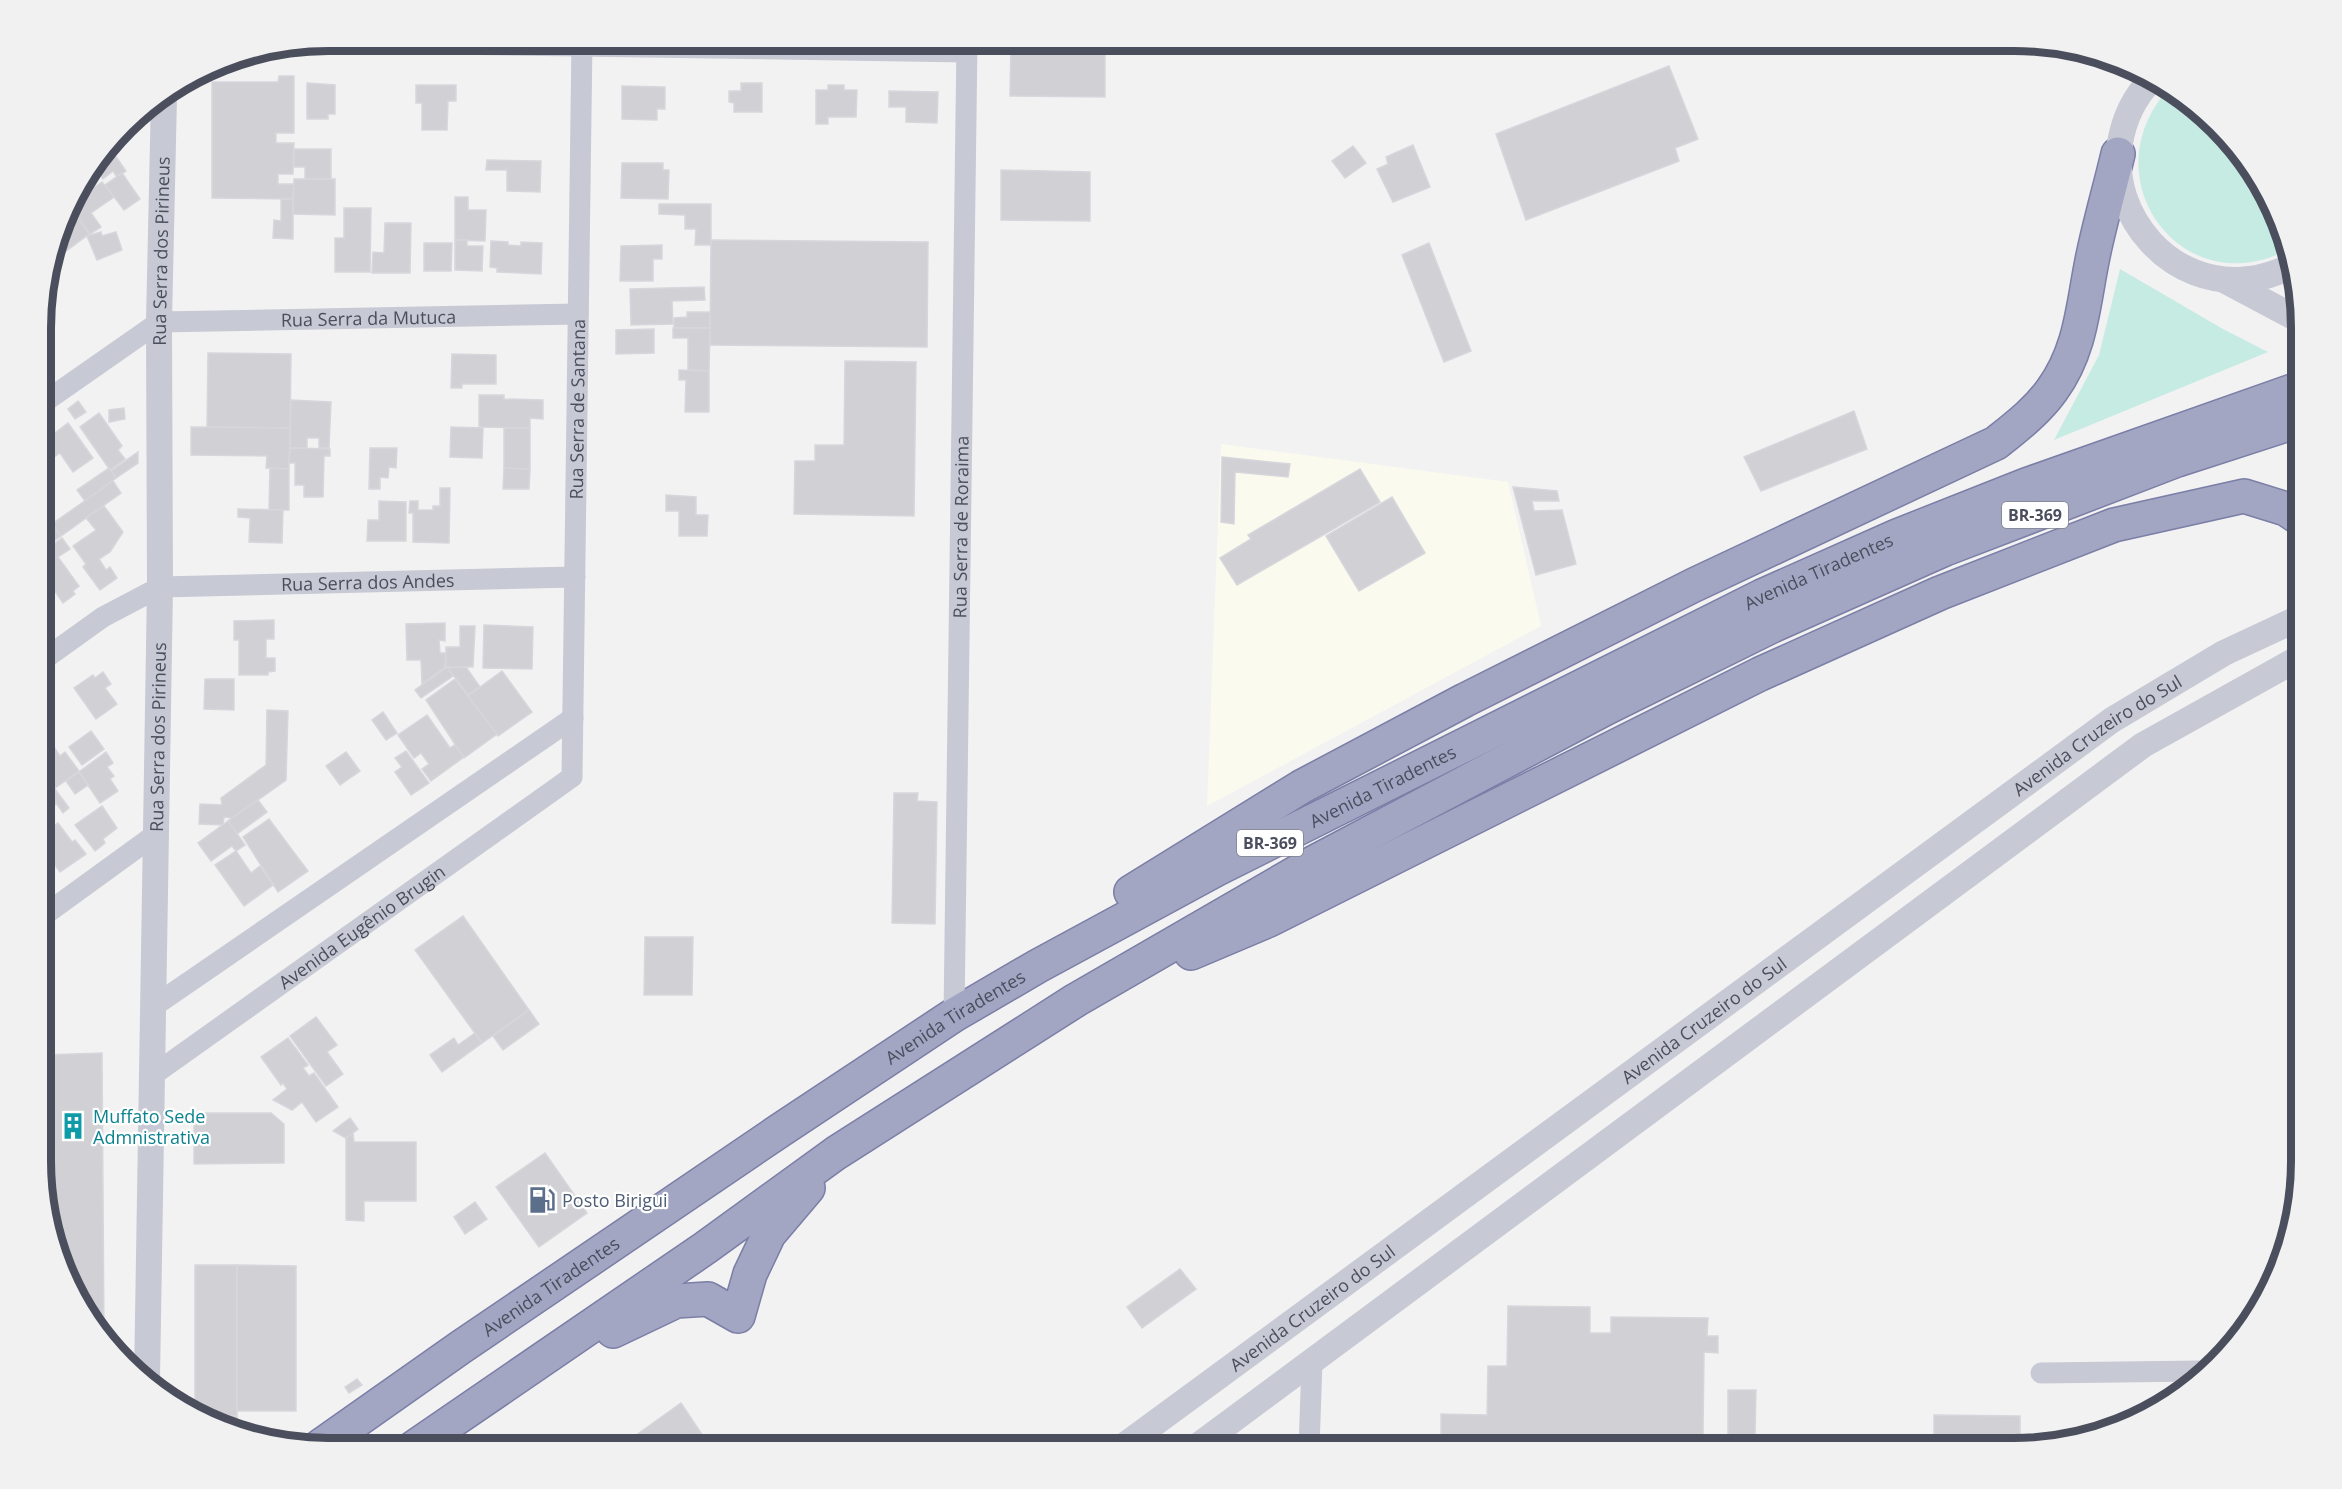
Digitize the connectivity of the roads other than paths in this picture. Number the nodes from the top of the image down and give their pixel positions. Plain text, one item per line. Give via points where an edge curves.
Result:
1 (582, 51) edge
2 (967, 51) edge
3 (2147, 85) edge
4 (164, 105) edge
5 (2118, 154) junction
6 (2285, 269) edge
7 (2223, 279) junction
8 (578, 314) junction
9 (2290, 315) edge
10 (159, 322) junction
11 (2291, 392) edge
12 (51, 397) edge
13 (2291, 423) edge
14 (2291, 512) edge
15 (575, 577) junction
16 (160, 587) junction
17 (2291, 622) edge
18 (51, 654) edge
19 (2291, 663) edge
20 (573, 718) junction
21 (2112, 720) junction
22 (2117, 764) junction
23 (572, 777) joint
24 (156, 834) junction
25 (51, 910) edge
26 (1038, 966) junction
27 (1076, 1000) junction
28 (154, 1006) junction
29 (954, 1015) junction
30 (153, 1075) junction
31 (836, 1153) junction
32 (1312, 1362) junction
33 (147, 1371) edge
34 (2194, 1371) edge
35 (2041, 1372) dead end
36 (502, 1386) junction
37 (332, 1438) edge
38 (427, 1438) edge
39 (1135, 1438) edge
40 (1209, 1438) edge
41 (1309, 1438) edge

1 - 8 street, Rua Serra de Santana
2 - 29 street, Rua Serra de Roraima
3 - 5 street via 2128,115
4 - 10 street, Rua Serra dos Pirineus
5 - 7 street via 2124,199 2146,238 2180,266
5 - 26 highway via 2092,256 2081,328 2070,359 2053,389 1996,444 1694,585 1301,787 1128,894
6 - 7 street via 2247,280
7 - 9 street
8 - 10 street, Rua Serra da Mutuca
8 - 15 street, Rua Serra de Santana
10 - 12 street
10 - 16 street, Rua Serra dos Pirineus
11 - 26 highway, Avenida Tiradentes / BR-369 via 2026,485 1762,596 1217,869
13 - 27 highway, Avenida Tiradentes / BR-369 via 2177,460 1945,549 1774,625 1427,802
14 - 27 highway via 2244,496 2114,525 1951,588 1760,674 1269,920
15 - 16 street, Rua Serra dos Andes
15 - 20 street, Rua Serra de Santana
16 - 18 street via 103,617
16 - 24 street, Rua Serra dos Pirineus
17 - 21 street, Avenida Cruzeiro do Sul via 2224,653
19 - 22 street, Avenida Cruzeiro do Sul
20 - 23 street, Rua Serra de Santana
20 - 28 street
21 - 22 street
21 - 39 street, Avenida Cruzeiro do Sul
22 - 32 street, Avenida Cruzeiro do Sul
23 - 30 street, Avenida Eugênio Brugin
24 - 25 street
24 - 28 street, Rua Serra dos Pirineus
26 - 29 highway, Avenida Tiradentes / BR-369
27 - 31 highway, Avenida Tiradentes / BR-369
28 - 30 street, Rua Serra dos Pirineus
29 - 37 highway, Avenida Tiradentes / BR-369
30 - 33 street, Rua Serra dos Pirineus
31 - 36 highway, Avenida Tiradentes / BR-369
31 - 36 highway via 769,1234 750,1274 738,1316 708,1299 676,1301
32 - 40 street, Avenida Cruzeiro do Sul
32 - 41 street
34 - 35 street
36 - 38 highway, Avenida Tiradentes / BR-369

